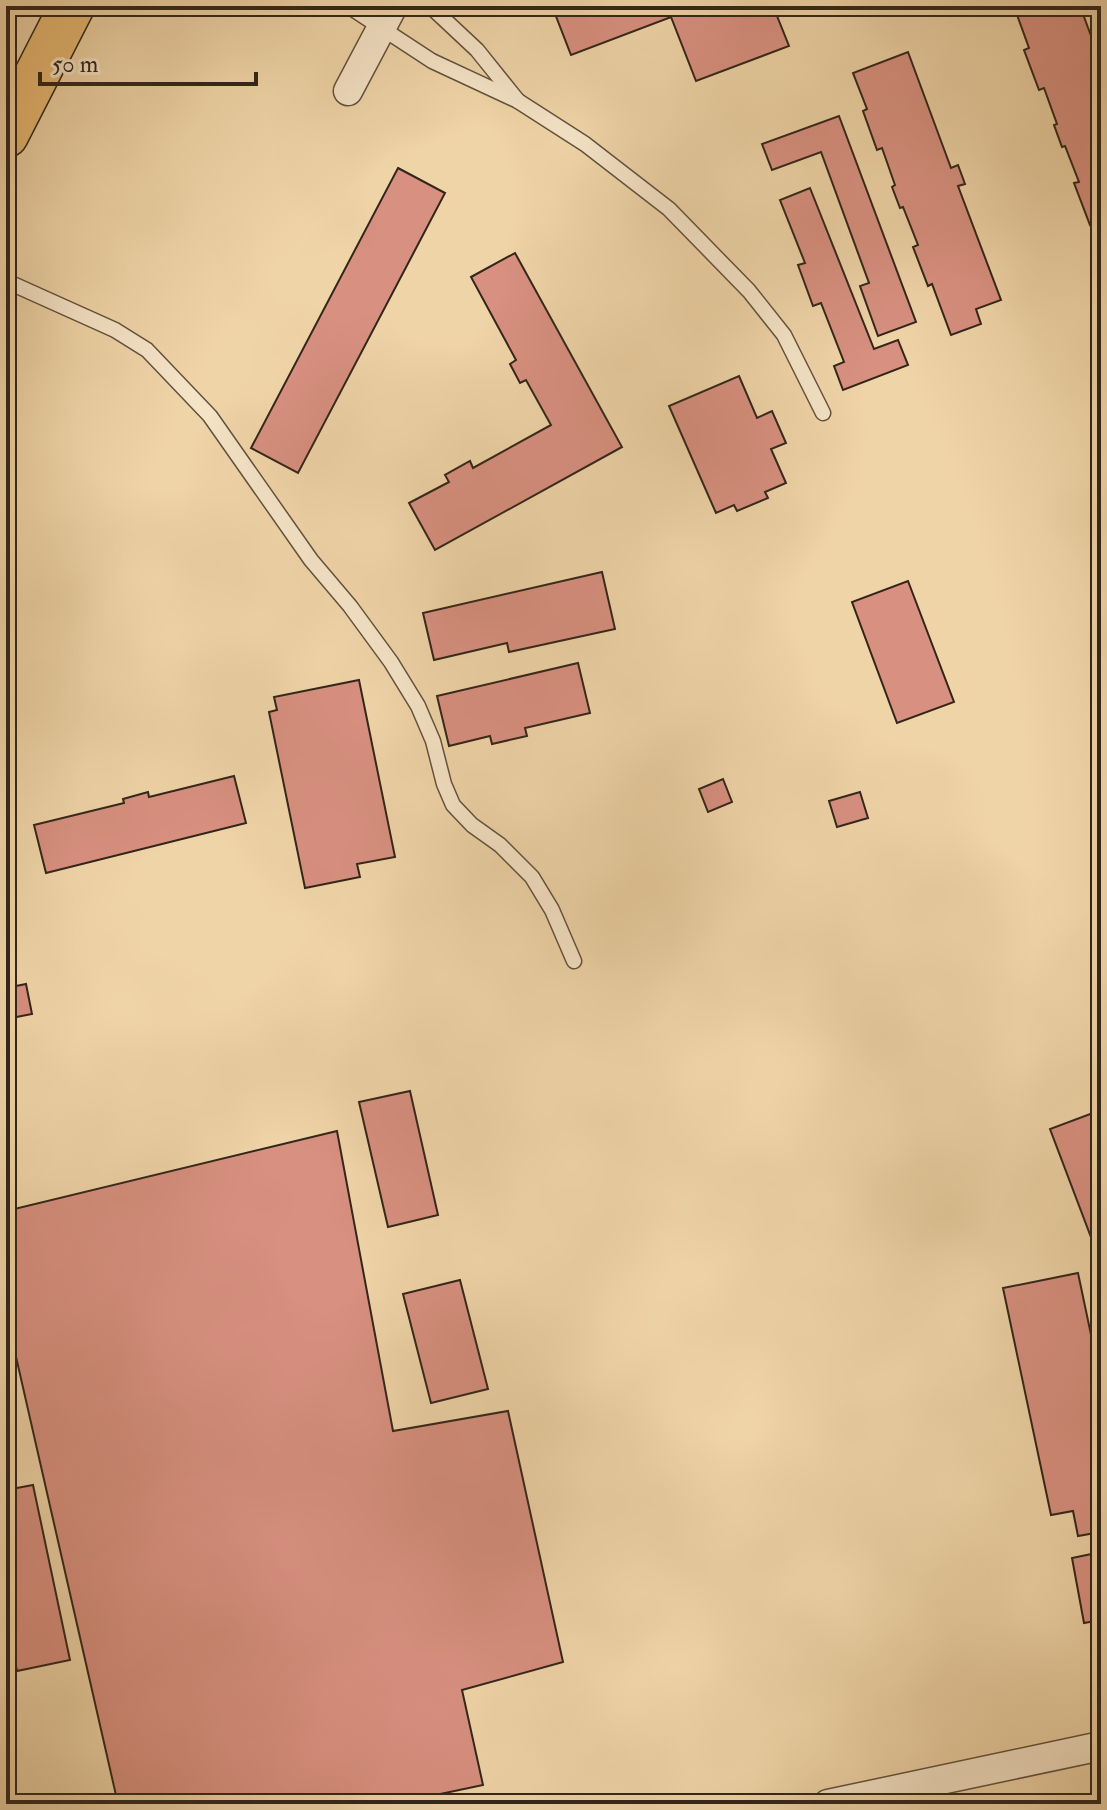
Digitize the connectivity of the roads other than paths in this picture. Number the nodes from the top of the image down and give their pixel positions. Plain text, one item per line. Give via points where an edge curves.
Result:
1 (72, 6) edge
2 (348, 6) edge
3 (430, 6) edge
4 (387, 17) edge
5 (348, 91) dead end
6 (518, 101) junction
7 (6, 135) edge
8 (6, 281) edge
9 (823, 413) dead end
10 (574, 961) dead end
11 (1101, 1746) edge
12 (828, 1804) edge

1 - 7 highway
2 - 4 lane
3 - 6 lane via 477,50
4 - 5 street
4 - 6 lane via 460,76
6 - 9 lane via 625,172 711,249 784,335
8 - 10 lane via 147,350 210,416 391,662 418,706 453,805 532,877
11 - 12 street

